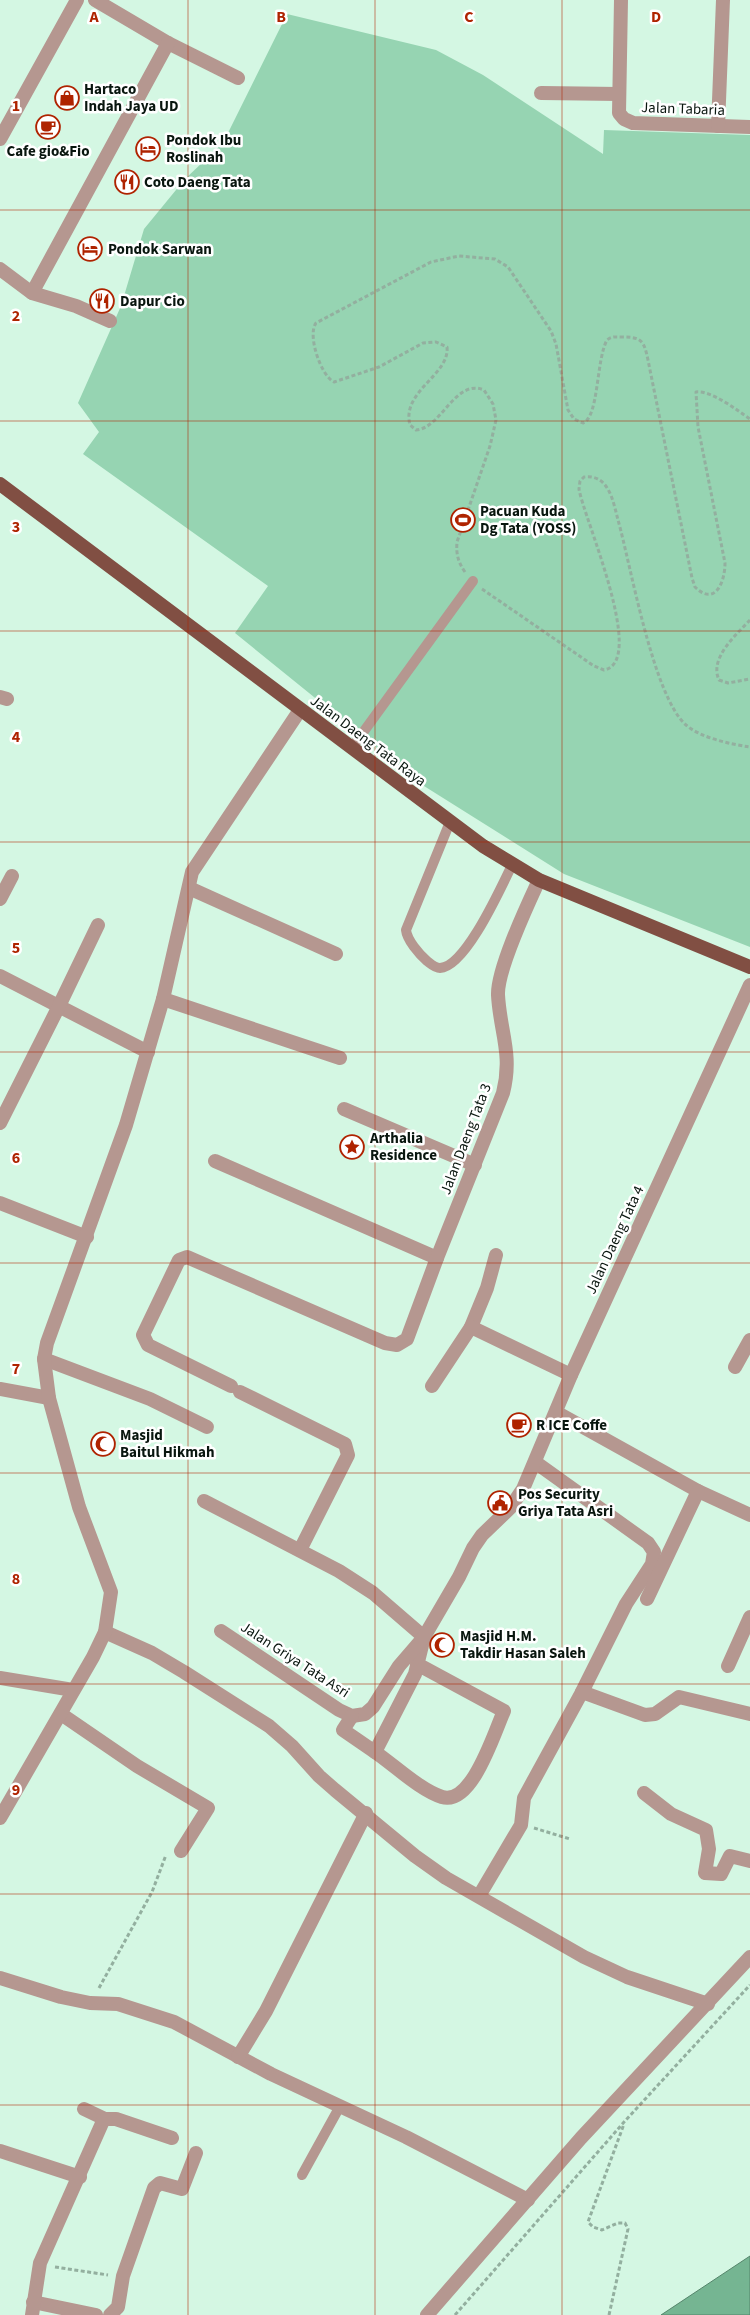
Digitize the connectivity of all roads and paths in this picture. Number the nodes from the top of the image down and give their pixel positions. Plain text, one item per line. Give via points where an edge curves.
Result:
1 (76, 0) edge
2 (95, 0) edge
3 (621, 0) edge
4 (723, 0) edge
5 (168, 43) junction
6 (238, 78) dead end
7 (542, 93) dead end
8 (619, 94) junction
9 (718, 126) junction
10 (750, 127) edge
11 (0, 139) edge
12 (0, 268) edge
13 (32, 293) junction
14 (110, 321) dead end
15 (750, 419) edge
16 (0, 484) edge
17 (473, 581) junction
18 (750, 620) edge
19 (750, 679) edge
20 (300, 710) junction
21 (750, 747) edge
22 (351, 748) junction
23 (450, 822) junction
24 (513, 863) junction
25 (12, 876) dead end
26 (539, 880) junction
27 (189, 888) junction
28 (0, 899) edge
29 (98, 924) dead end
30 (336, 954) dead end
31 (750, 966) edge
32 (0, 976) edge
33 (750, 985) edge
34 (163, 998) junction
35 (59, 1006) junction
36 (148, 1052) junction
37 (340, 1058) dead end
38 (344, 1109) dead end
39 (0, 1123) edge
40 (214, 1161) dead end
41 (475, 1165) junction
42 (0, 1203) edge
43 (87, 1237) junction
44 (496, 1255) dead end
45 (437, 1258) junction
46 (471, 1327) junction
47 (749, 1347) edge
48 (44, 1359) junction
49 (735, 1367) dead end
50 (571, 1374) junction
51 (432, 1386) dead end
52 (0, 1388) edge
53 (49, 1398) junction
54 (556, 1412) junction
55 (207, 1427) dead end
56 (535, 1462) junction
57 (698, 1491) junction
58 (204, 1500) dead end
59 (510, 1508) joint
60 (750, 1515) edge
61 (300, 1550) junction
62 (647, 1599) dead end
63 (750, 1617) edge
64 (221, 1631) dead end
65 (105, 1632) junction
66 (424, 1637) junction
67 (418, 1664) junction
68 (728, 1666) dead end
69 (0, 1678) edge
70 (74, 1690) junction
71 (582, 1692) junction
72 (61, 1714) junction
73 (750, 1714) edge
74 (352, 1716) junction
75 (375, 1752) junction
76 (644, 1793) dead end
77 (366, 1813) junction
78 (0, 1818) edge
79 (521, 1824) junction
80 (570, 1839) dead end
81 (174, 1852) joint
82 (750, 1861) edge
83 (479, 1896) junction
84 (750, 1956) edge
85 (0, 1978) edge
86 (750, 1985) edge
87 (90, 2003) junction
88 (708, 2004) junction
89 (238, 2057) junction
90 (339, 2108) junction
91 (84, 2109) dead end
92 (105, 2119) junction
93 (625, 2121) junction
94 (172, 2138) dead end
95 (0, 2151) edge
96 (196, 2153) dead end
97 (302, 2175) dead end
98 (80, 2177) junction
99 (528, 2200) junction
100 (40, 2263) junction
101 (123, 2276) junction
102 (32, 2309) edge
103 (96, 2315) edge
104 (110, 2315) edge
105 (427, 2315) edge
106 (455, 2315) edge
107 (609, 2315) edge

1 - 11 street
2 - 5 street
3 - 8 street
4 - 9 street
5 - 6 street
5 - 13 street
7 - 8 street
8 - 9 street, Jalan Tabaria via 619,113 633,123
9 - 10 street, Jalan Tabaria
12 - 13 street
13 - 14 street via 76,306
15 - 17 path via 711,396 696,392 698,427 725,564 721,586 714,592 705,593 695,587 692,578 648,360 639,339 614,336 607,340 600,361 593,412 583,423 574,419 568,410 551,330 508,267 501,262 459,256 431,262 316,323 312,331 315,350 326,375 334,382 380,367 423,344 436,342 447,347 445,359 413,402 409,418 413,428 425,427 470,389 484,390 490,398 496,410 494,432 456,552 458,562
16 - 20 main road, Jalan Daeng Tata Raya
17 - 21 path via 497,601 594,666 604,670 610,667 619,652 620,628 578,489 584,477 604,483 613,501 657,668 674,710 686,725 700,733
17 - 22 lane
18 - 19 path via 731,640 719,658 715,672 719,680 728,683
20 - 22 main road, Jalan Daeng Tata Raya
20 - 27 street via 198,860
22 - 23 main road, Jalan Daeng Tata Raya
23 - 24 main road, Jalan Daeng Tata Raya
23 - 24 lane via 406,930 424,959 433,966 440,968 452,964 461,954 479,929
24 - 26 main road, Jalan Daeng Tata Raya
25 - 28 street
26 - 31 main road, Jalan Daeng Tata Raya
26 - 41 street, Jalan Daeng Tata 3 via 500,982 498,994 508,1073
27 - 30 street
27 - 34 street
29 - 35 street
32 - 35 street
33 - 50 street, Jalan Daeng Tata 4
34 - 36 street
34 - 37 street
35 - 36 street
35 - 39 street
36 - 43 street
38 - 41 street
40 - 45 street
41 - 45 street, Jalan Daeng Tata 3
42 - 43 street
43 - 48 street via 47,1342
44 - 46 street
45 - 61 street, Jalan Daeng Tata 3 via 407,1339 397,1345 385,1343 187,1257 179,1260 143,1335 148,1345 345,1444 348,1455
46 - 50 street
46 - 51 street
47 - 49 street
48 - 53 street
48 - 55 street via 150,1399
50 - 54 street, Jalan Daeng Tata 4
52 - 53 street
53 - 65 street via 79,1507 111,1592
54 - 56 street, Jalan Daeng Tata 4
54 - 57 street
56 - 59 street, Jalan Daeng Tata 4 via 524,1489
56 - 71 street via 648,1543 654,1552 652,1564 626,1604
57 - 60 street
57 - 62 street
58 - 61 street
59 - 66 street, Jalan Griya Tata Asri via 473,1548
61 - 66 street via 373,1593
63 - 68 street
64 - 74 street, Jalan Griya Tata Asri
65 - 70 street
65 - 77 street via 152,1653 269,1726 319,1776
66 - 67 street, Jalan Griya Tata Asri
66 - 74 street, Jalan Griya Tata Asri via 399,1666 373,1707 365,1714
67 - 75 street, Jalan Griya Tata Asri
67 - 75 street, Jalan Griya Tata Asri via 504,1711 470,1785 457,1797 441,1797
69 - 70 street
70 - 72 street
71 - 73 street via 645,1715 655,1714 679,1697
71 - 79 street via 524,1798
72 - 78 street
72 - 81 street via 137,1766 208,1808
74 - 75 street, Jalan Griya Tata Asri via 343,1730
76 - 82 street via 671,1814 706,1830 709,1849 705,1873 721,1874 730,1856
77 - 83 street via 414,1856
77 - 89 street via 266,2011
79 - 80 path
79 - 83 street
81 - 87 path
83 - 88 street via 584,1957 626,1977
84 - 88 street
85 - 87 street
86 - 93 path
87 - 89 street via 118,2004 159,2016
88 - 99 street via 581,2138
89 - 90 street
90 - 97 lane
90 - 99 street via 406,2137
91 - 92 street
92 - 94 street
92 - 98 street
93 - 106 path
93 - 107 path via 588,2222 602,2230 618,2223 625,2223 628,2229
95 - 98 street
96 - 101 street via 184,2187 177,2189 160,2183 154,2188
98 - 100 street
99 - 105 street
100 - 101 path via 68,2271
100 - 102 street
101 - 104 street via 118,2308
102 - 103 street

